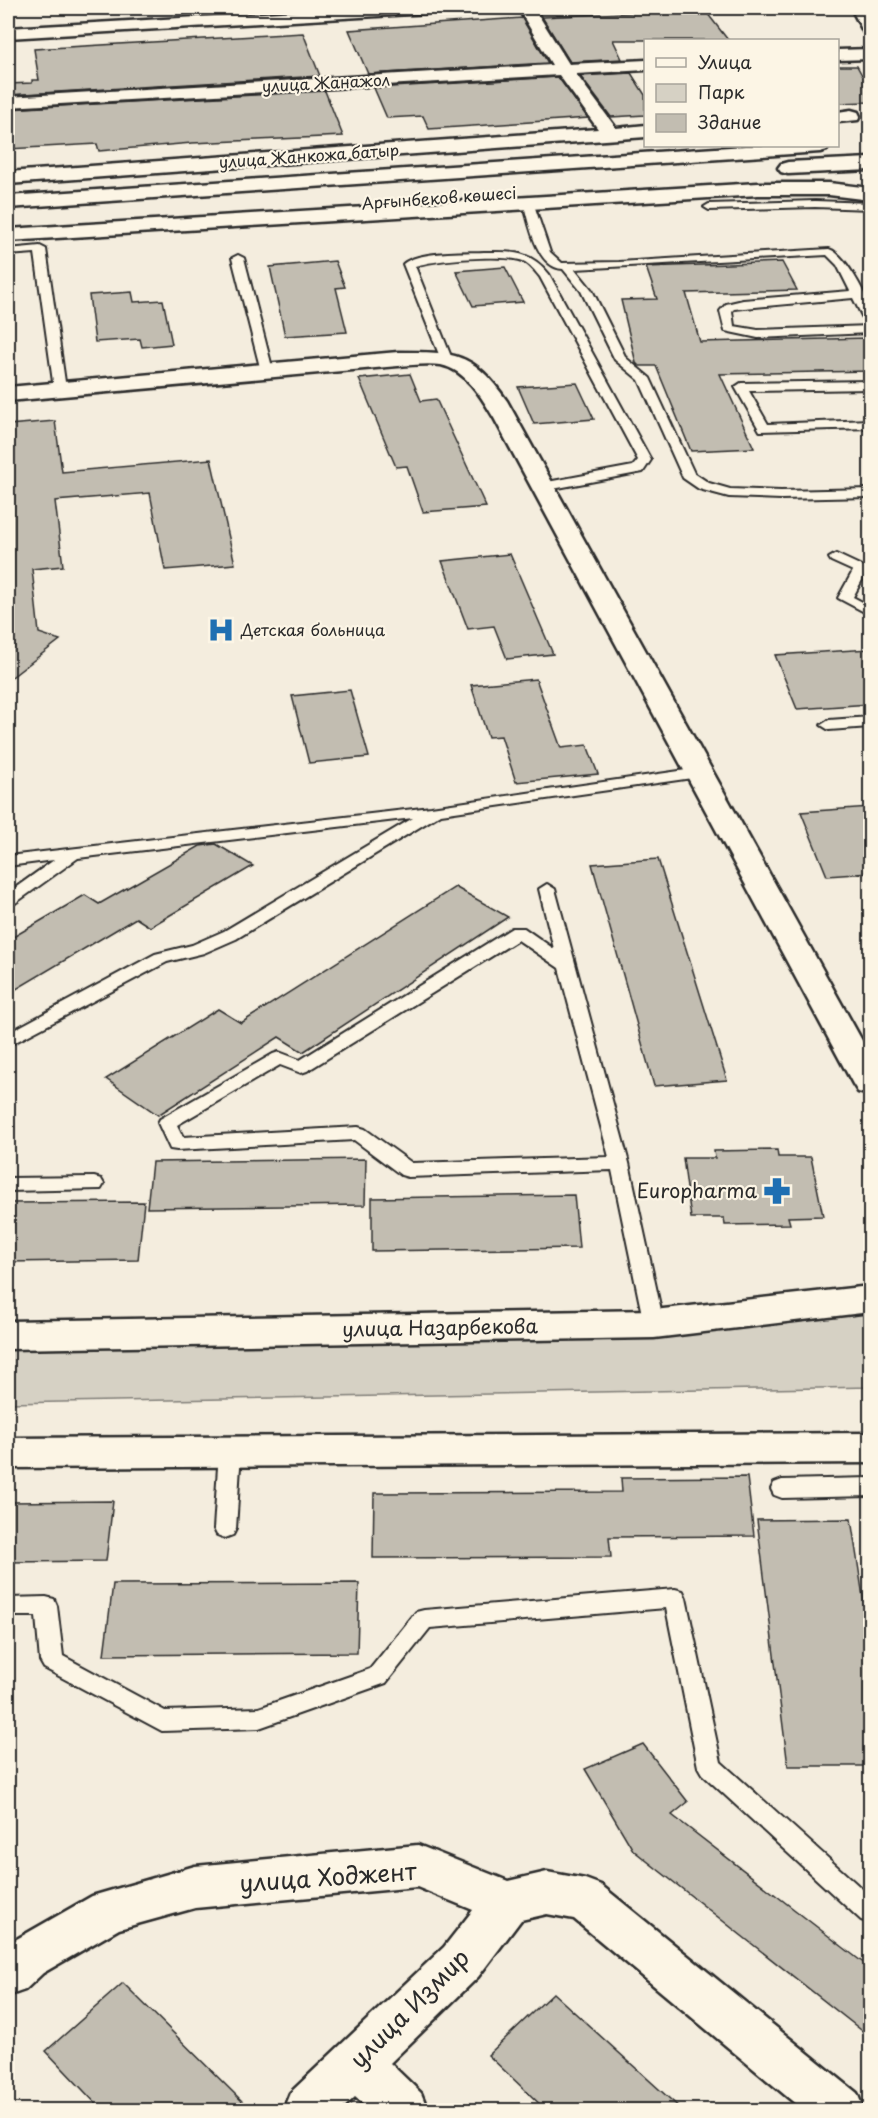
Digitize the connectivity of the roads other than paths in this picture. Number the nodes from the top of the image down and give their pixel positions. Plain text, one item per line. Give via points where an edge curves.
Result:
1 (428, 8) edge
2 (526, 8) edge
3 (859, 8) edge
4 (870, 29) edge
5 (8, 33) edge
6 (870, 54) edge
7 (839, 55) edge
8 (644, 65) edge
9 (563, 69) junction
10 (8, 102) edge
11 (644, 131) edge
12 (610, 133) junction
13 (810, 147) edge
14 (870, 164) edge
15 (717, 172) dead end
16 (681, 175) dead end
17 (870, 176) edge
18 (8, 178) edge
19 (870, 194) edge
20 (8, 202) edge
21 (528, 202) junction
22 (870, 206) edge
23 (709, 207) dead end
24 (8, 213) edge
25 (8, 228) edge
26 (8, 235) edge
27 (40, 242) junction
28 (8, 252) edge
29 (238, 258) dead end
30 (567, 267) junction
31 (857, 294) junction
32 (870, 320) edge
33 (870, 330) edge
34 (446, 359) junction
35 (267, 371) junction
36 (870, 385) edge
37 (60, 389) junction
38 (8, 394) edge
39 (870, 424) edge
40 (542, 487) junction
41 (870, 493) edge
42 (836, 558) dead end
43 (870, 611) edge
44 (870, 722) edge
45 (828, 725) dead end
46 (700, 773) junction
47 (437, 810) junction
48 (72, 854) junction
49 (8, 861) edge
50 (547, 889) dead end
51 (8, 900) edge
52 (567, 965) junction
53 (8, 1040) edge
54 (869, 1078) edge
55 (620, 1163) junction
56 (94, 1184) dead end
57 (8, 1185) edge
58 (870, 1299) edge
59 (654, 1324) junction
60 (8, 1335) edge
61 (870, 1448) edge
62 (230, 1451) junction
63 (8, 1453) edge
64 (870, 1486) edge
65 (782, 1489) dead end
66 (225, 1529) dead end
67 (8, 1607) edge
68 (507, 1902) junction
69 (870, 1912) edge
70 (14, 1961) edge
71 (356, 2064) junction
72 (307, 2110) edge
73 (404, 2110) edge
74 (840, 2110) edge

1 - 5 street
2 - 9 street
3 - 4 street
6 - 7 street
8 - 9 street, улица Жанажол
9 - 10 street, улица Жанажол
9 - 12 street
11 - 12 street, улица Жанкожа батыр
12 - 18 street, улица Жанкожа батыр
13 - 20 street
14 - 15 street
16 - 24 street, Арғынбеков көшесі
17 - 25 street, Арғынбеков көшесі via 654,183
19 - 21 street via 828,189 758,189
21 - 27 street
21 - 30 lane via 545,253 554,263
22 - 23 lane
26 - 27 street
27 - 28 lane
27 - 37 lane
29 - 35 lane
30 - 31 lane via 829,252 841,264
30 - 41 lane via 586,290 621,360 644,378 688,475 704,486 729,493
31 - 32 lane
31 - 33 lane via 730,306 726,311 729,328 758,334
34 - 35 street via 398,359
34 - 40 street via 463,366 487,387
34 - 40 lane via 409,264 432,258 513,256 527,258 536,265 645,460 638,469
35 - 37 street
36 - 39 lane via 741,387 764,429
37 - 38 street
40 - 46 street
42 - 43 lane via 861,569 845,598
44 - 45 lane
46 - 47 lane
46 - 54 street
47 - 48 lane
47 - 53 lane via 230,935 198,949 161,958
48 - 49 lane
48 - 51 lane
50 - 52 lane
52 - 55 lane
52 - 55 lane via 518,932 301,1067 279,1058 167,1124 177,1144 358,1133 408,1170
55 - 59 lane
56 - 57 lane
58 - 59 street, улица Назарбекова
59 - 60 street, улица Назарбекова
61 - 62 street
62 - 63 street
62 - 66 lane
64 - 65 lane
67 - 69 lane via 46,1606 52,1661 162,1721 259,1718 378,1676 424,1619 675,1598 710,1767
68 - 70 street, улица Ходжент via 418,1866 195,1887 108,1911
68 - 71 street, улица Измир via 461,1962
68 - 74 street via 547,1893 585,1900
71 - 72 street, улица Измир
71 - 73 street

